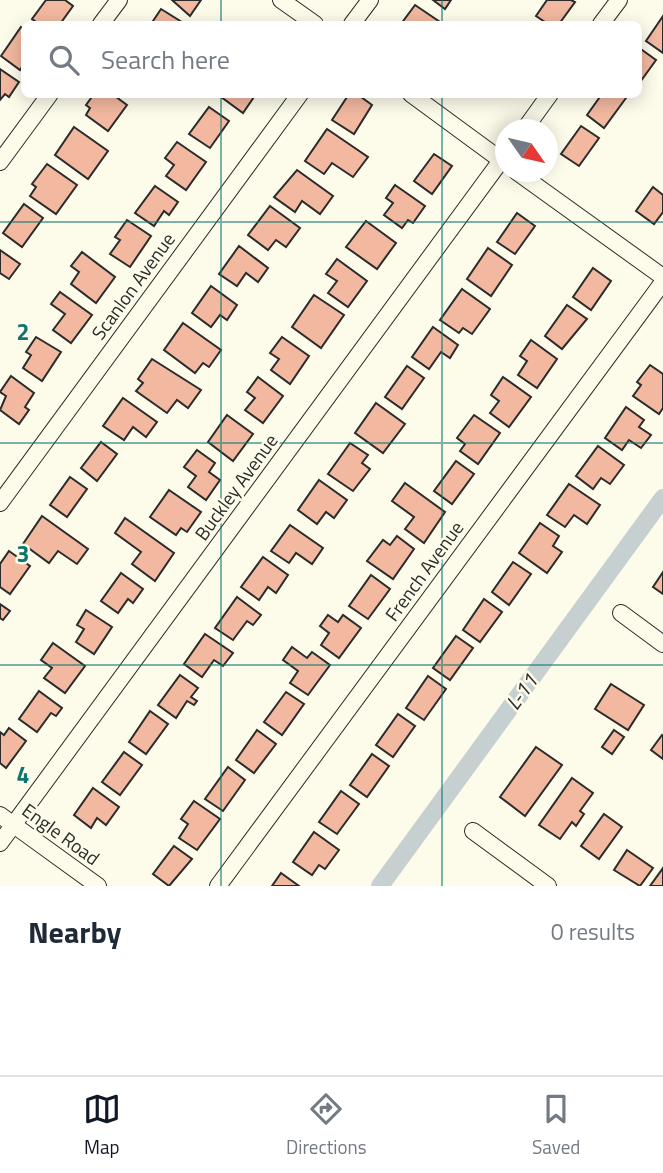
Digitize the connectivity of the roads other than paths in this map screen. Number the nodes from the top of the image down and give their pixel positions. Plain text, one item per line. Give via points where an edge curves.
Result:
1 (119, 0) edge
2 (281, 0) edge
3 (370, 0) edge
4 (619, 0) edge
5 (103, 21) edge
6 (311, 21) edge
7 (354, 21) edge
8 (603, 21) edge
9 (47, 98) edge
10 (297, 98) edge
11 (417, 98) edge
12 (547, 98) edge
13 (532, 119) edge
14 (495, 154) edge
15 (0, 162) edge
16 (495, 172) edge
17 (531, 182) edge
18 (663, 279) edge
19 (0, 503) edge
20 (621, 613) dead end
21 (663, 644) edge
22 (7, 820) edge
23 (473, 831) dead end
24 (0, 843) edge
25 (98, 886) edge
26 (218, 886) edge
27 (548, 886) edge

1 - 5 street
2 - 6 street
3 - 7 street
4 - 8 street
9 - 15 street
10 - 19 street, Scanlon Avenue
11 - 14 street
12 - 13 street
16 - 22 street, Buckley Avenue
17 - 18 street
18 - 26 street, French Avenue
20 - 21 street
22 - 24 street, Buckley Avenue
22 - 25 street, Engle Road
23 - 27 street

